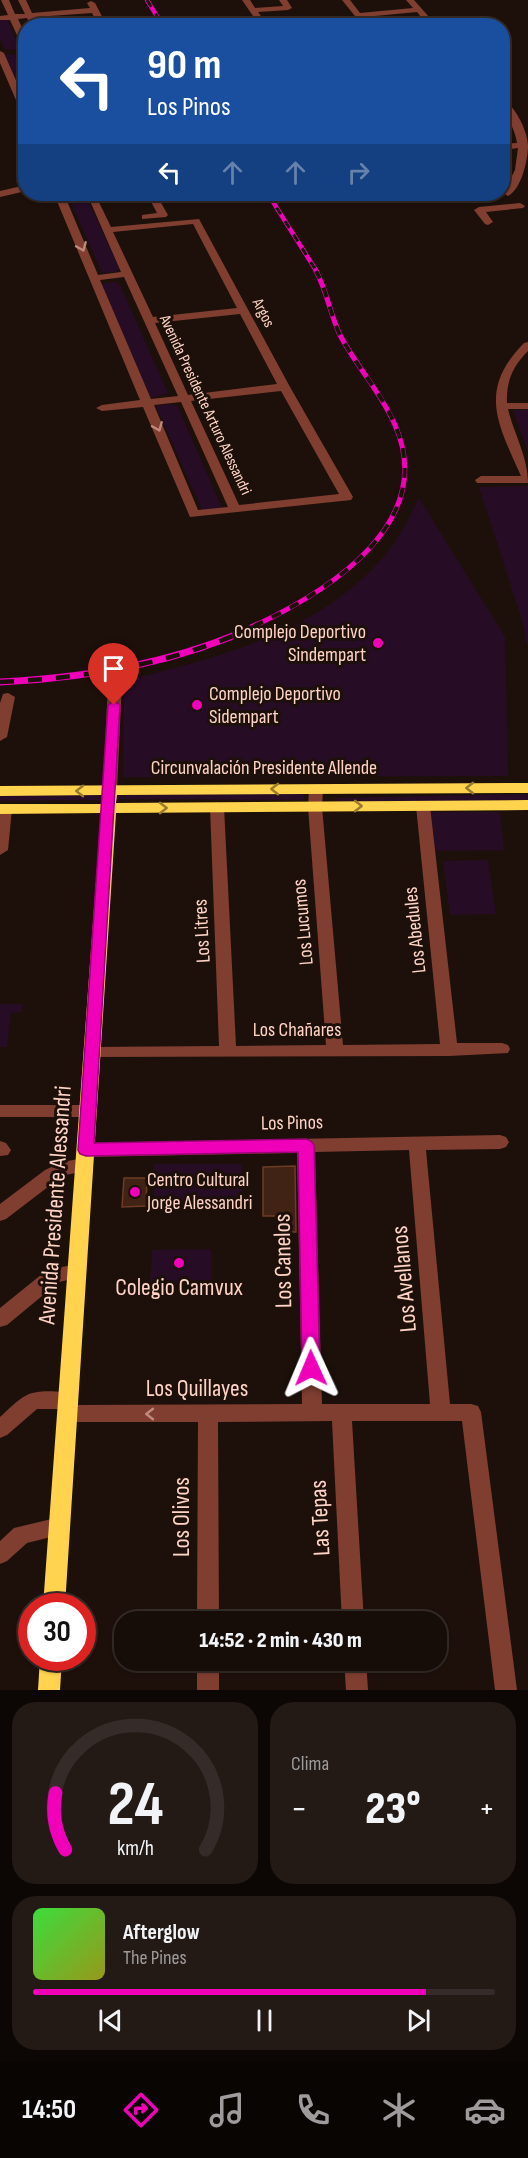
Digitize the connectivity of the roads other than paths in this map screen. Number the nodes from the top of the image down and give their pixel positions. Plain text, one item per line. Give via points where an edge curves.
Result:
1 (5, 0) edge
2 (22, 0) edge
3 (89, 0) edge
4 (246, 0) edge
5 (283, 0) edge
6 (346, 0) edge
7 (410, 0) edge
8 (95, 10) junction
9 (254, 10) junction
10 (418, 10) junction
11 (359, 15) junction
12 (30, 16) junction
13 (12, 17) junction
14 (0, 18) edge
15 (99, 18) edge
16 (259, 18) edge
17 (362, 18) edge
18 (426, 18) edge
19 (18, 32) edge
20 (3, 53) edge
21 (18, 93) edge
22 (510, 116) edge
23 (526, 145) edge
24 (510, 146) edge
25 (510, 186) edge
26 (18, 189) edge
27 (1, 190) edge
28 (510, 195) edge
29 (62, 201) edge
30 (94, 201) edge
31 (156, 201) edge
32 (524, 209) edge
33 (488, 222) dead end
34 (105, 225) junction
35 (127, 274) junction
36 (95, 278) junction
37 (245, 310) junction
38 (147, 321) junction
39 (528, 345) edge
40 (284, 387) junction
41 (183, 398) junction
42 (147, 402) junction
43 (501, 406) junction
44 (528, 406) edge
45 (102, 408) dead end
46 (528, 479) edge
47 (481, 480) dead end
48 (235, 509) junction
49 (115, 683) dead end
50 (8, 697) dead end
51 (0, 737) edge
52 (528, 788) edge
53 (316, 789) junction
54 (0, 791) edge
55 (109, 799) junction
56 (528, 805) edge
57 (423, 806) junction
58 (218, 807) junction
59 (315, 807) junction
60 (2, 809) edge
61 (0, 850) edge
62 (502, 1048) dead end
63 (449, 1050) junction
64 (335, 1051) junction
65 (228, 1052) junction
66 (92, 1053) junction
67 (0, 1111) edge
68 (88, 1112) junction
69 (500, 1142) dead end
70 (417, 1143) junction
71 (306, 1145) junction
72 (85, 1157) junction
73 (0, 1214) edge
74 (77, 1271) junction
75 (0, 1319) edge
76 (68, 1408) junction
77 (441, 1411) junction
78 (312, 1412) junction
79 (342, 1412) junction
80 (208, 1413) junction
81 (0, 1429) edge
82 (60, 1526) junction
83 (0, 1554) edge
84 (55, 1593) edge
85 (208, 1611) edge
86 (352, 1611) edge
87 (50, 1671) edge
88 (208, 1671) edge
89 (356, 1671) edge
90 (49, 1690) edge
91 (208, 1690) edge
92 (357, 1690) edge
93 (506, 1690) edge

1 - 13 street
2 - 12 street
3 - 8 street
4 - 9 street
5 - 9 street via 288,8
6 - 11 street
7 - 10 street
8 - 12 street
8 - 15 street
9 - 16 street
10 - 11 street
10 - 18 street
11 - 17 street
12 - 13 street
13 - 14 street
13 - 19 street
20 - 21 street
22 - 23 street
23 - 24 street
23 - 25 street via 517,180
26 - 27 street
28 - 32 street
29 -> 36 street, Avenida Presidente Arturo Alessandri
30 - 34 street, Avenida Presidente Arturo Alessandri
31 - 34 street via 163,215
32 - 33 street via 479,210
34 - 35 street, Avenida Presidente Arturo Alessandri
34 - 37 street, Argos via 196,221
35 - 36 street
35 - 38 street, Avenida Presidente Arturo Alessandri
36 - 42 street, Avenida Presidente Arturo Alessandri
37 - 38 street
37 - 40 street, Argos
38 - 41 street, Avenida Presidente Arturo Alessandri
39 - 43 street via 505,374
40 - 41 street
40 - 48 street, Argos via 347,497
41 - 42 street
41 - 48 street, Avenida Presidente Arturo Alessandri
42 - 45 street
42 -> 48 street, Avenida Presidente Arturo Alessandri via 194,514
43 - 44 street
43 - 46 street
46 - 47 street
49 - 55 street, Avenida Presidente Alessandri
50 - 51 street
52 -> 53 main road, Circunvalación Presidente Allende
53 -> 55 main road, Circunvalación Presidente Allende
53 - 59 street, Los Lucumos
55 -> 54 main road, Circunvalación Presidente Allende
55 -> 58 main road, Circunvalación Presidente Allende
55 - 60 main road, Circunvalación Presidente Allende
55 - 66 main road, Avenida Presidente Alessandri
56 - 57 main road, Circunvalación Presidente Allende
59 -> 57 main road, Circunvalación Presidente Allende
57 - 63 street, Los Abedules
58 - 59 main road, Circunvalación Presidente Allende
58 - 65 street, Los Litres
59 - 64 street, Los Lucumos
60 - 61 street
62 - 63 street, Los Chañares
63 - 64 street, Los Chañares
64 - 65 street, Los Chañares
65 - 66 street, Los Chañares
66 - 68 main road, Avenida Presidente Alessandri
67 - 68 street
68 - 72 main road, Avenida Presidente Alessandri
69 - 70 street, Los Pinos
70 - 71 street, Los Pinos
70 - 77 street, Los Avellanos
71 - 72 street, Los Pinos
71 - 78 street, Los Canelos
72 - 73 street, Los Pinos via 51,1175
72 - 74 main road, Avenida Presidente Alessandri
74 - 75 street via 54,1275
74 - 76 main road, Avenida Presidente Alessandri
80 -> 76 street, Los Quillayes
76 - 81 street, Los Quillayes via 33,1401
76 - 82 main road, Avenida Presidente Alessandri
77 - 79 street, Los Quillayes
77 - 93 street, Los Quillayes via 471,1412
78 - 79 street, Los Quillayes
78 - 80 street, Los Quillayes
79 - 86 street, Las Tepas
80 - 85 street, Los Olivos
82 - 83 street via 21,1535
82 - 84 main road, Avenida Presidente Alessandri
87 - 90 main road
88 - 91 street
89 - 92 street

